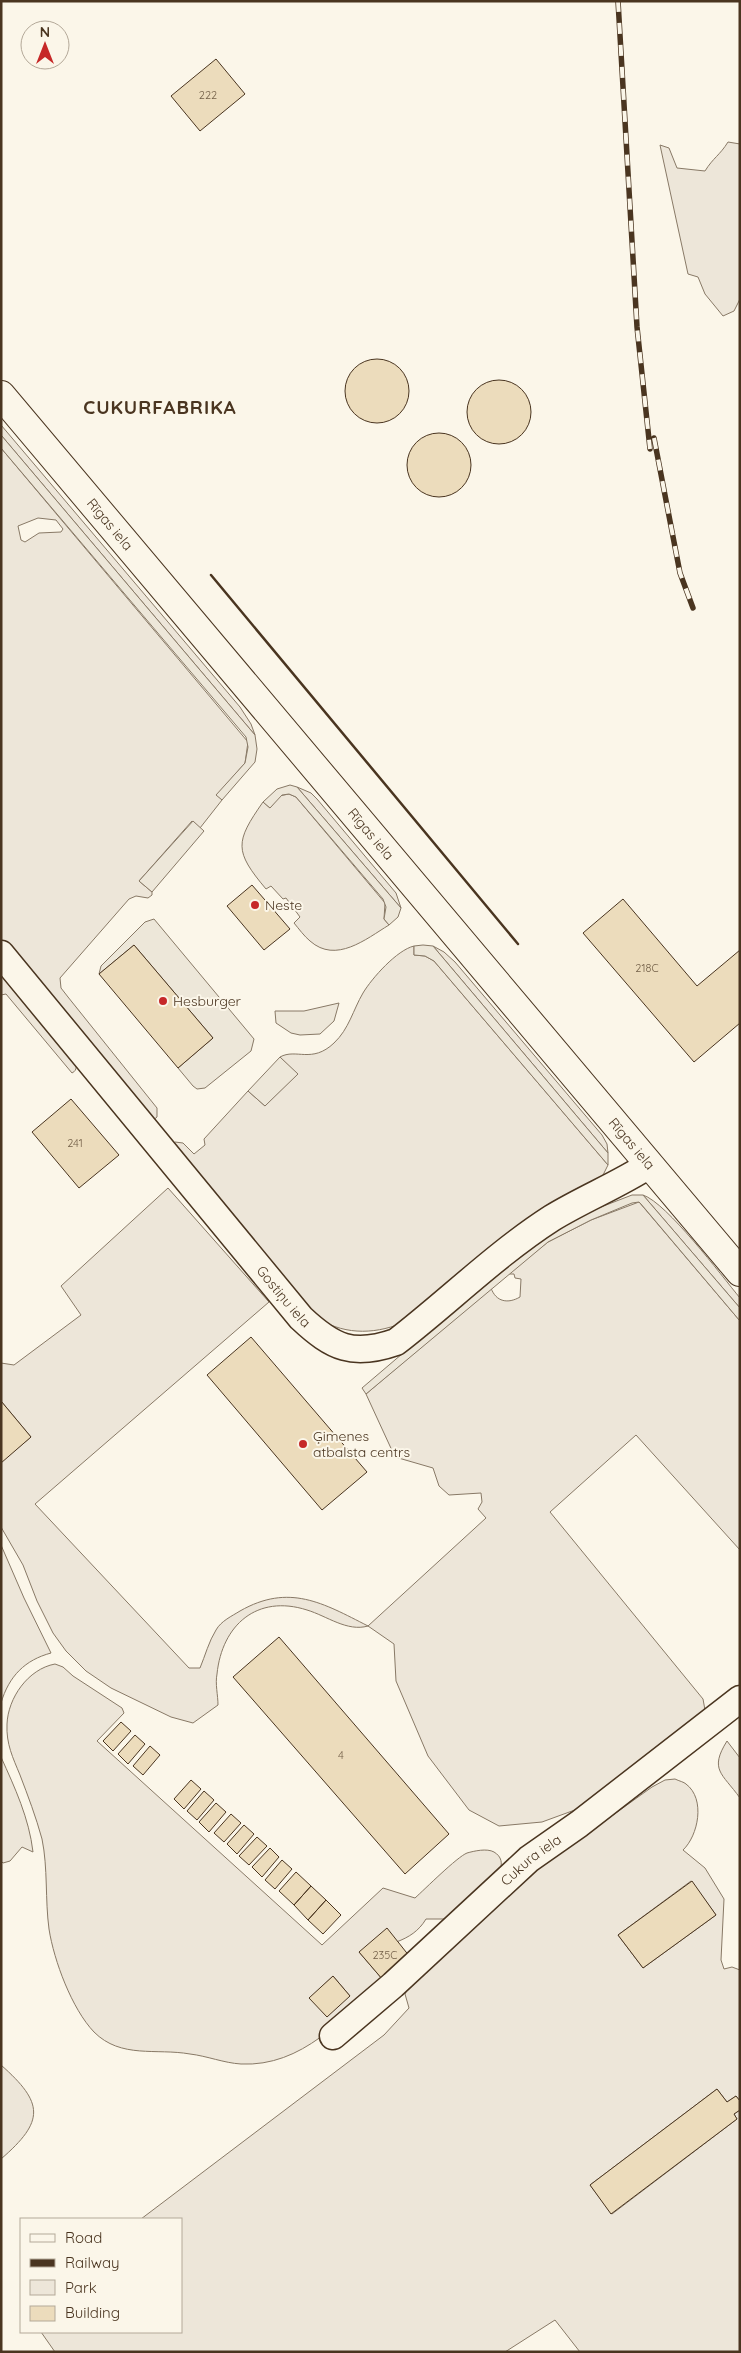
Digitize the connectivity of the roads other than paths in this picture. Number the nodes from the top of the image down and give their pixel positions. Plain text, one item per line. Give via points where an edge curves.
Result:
1 (1, 395) edge
2 (1, 954) edge
3 (649, 1166) junction
4 (740, 1272) edge
5 (740, 1699) edge
6 (333, 2036) dead end

1 - 3 highway, Rīgas iela
2 - 3 street, Gostiņu iela via 301,1318 317,1334 335,1344 352,1349 375,1349 396,1342 552,1218
3 - 4 highway, Rīgas iela
5 - 6 street, Cukura iela via 579,1824 529,1858 393,1985

